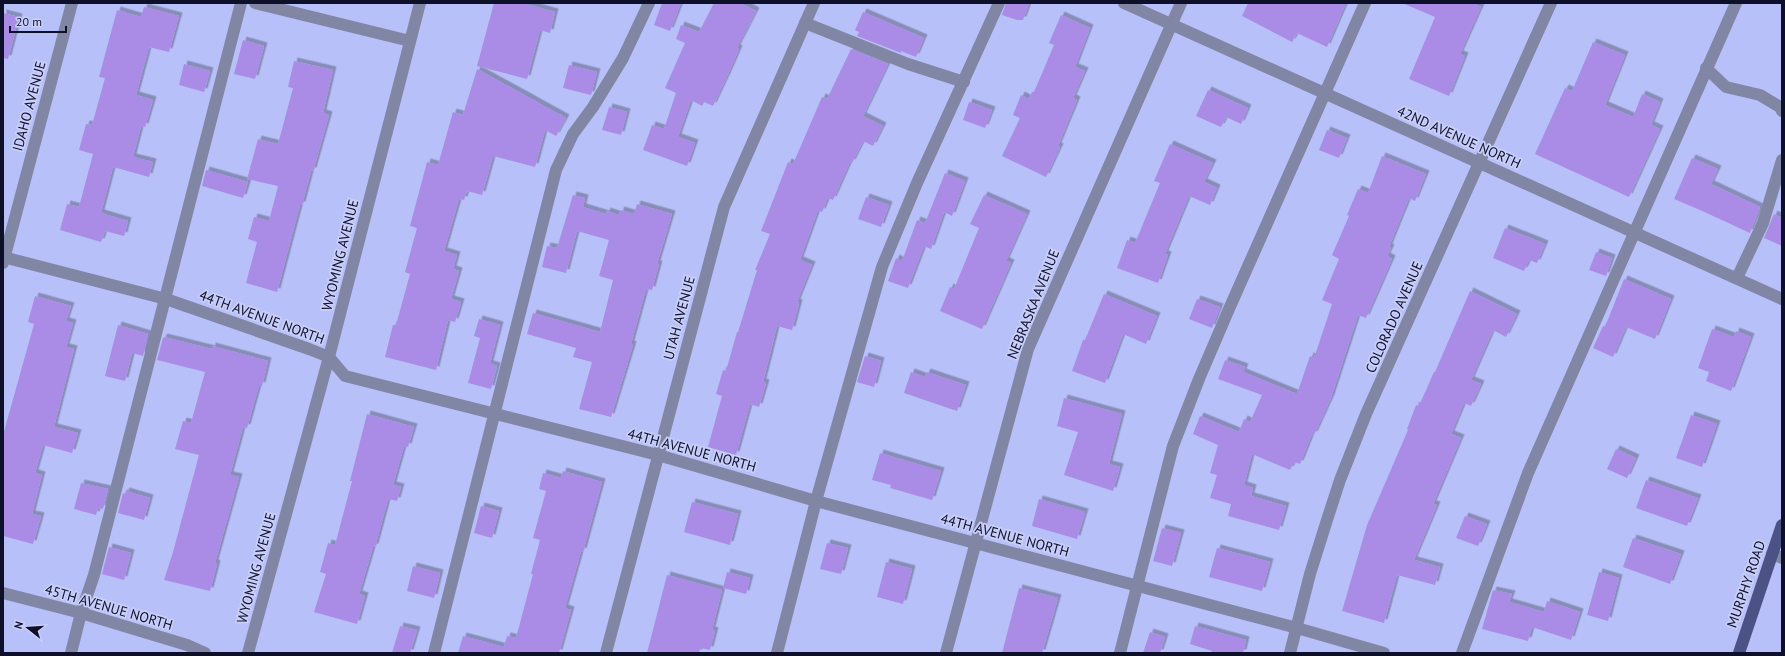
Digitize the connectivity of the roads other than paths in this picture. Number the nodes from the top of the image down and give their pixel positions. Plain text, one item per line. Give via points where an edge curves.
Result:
1 (72, 3) edge
2 (241, 3) edge
3 (255, 3) edge
4 (420, 3) edge
5 (649, 3) edge
6 (814, 3) edge
7 (999, 3) edge
8 (1124, 3) edge
9 (1181, 3) edge
10 (1365, 3) edge
11 (1551, 3) edge
12 (1736, 3) edge
13 (805, 22) junction
14 (1171, 25) junction
15 (410, 41) junction
16 (1706, 68) junction
17 (964, 82) junction
18 (1325, 94) junction
19 (1782, 111) edge
20 (1782, 160) edge
21 (1480, 163) junction
22 (1634, 232) junction
23 (4, 259) edge
24 (1737, 278) junction
25 (166, 299) junction
26 (1782, 299) edge
27 (329, 357) junction
28 (494, 414) junction
29 (658, 455) junction
30 (816, 500) junction
31 (1782, 525) edge
32 (975, 543) junction
33 (1777, 556) edge
34 (1137, 585) junction
35 (3, 592) edge
36 (81, 613) junction
37 (1296, 628) junction
38 (71, 653) edge
39 (205, 653) edge
40 (248, 653) edge
41 (434, 653) edge
42 (606, 653) edge
43 (777, 653) edge
44 (946, 653) edge
45 (1120, 653) edge
46 (1290, 653) edge
47 (1384, 653) edge
48 (1462, 653) edge
49 (1739, 653) edge

1 - 23 street, IDAHO AVENUE
2 - 25 street
3 - 15 street
4 - 15 street, WYOMING AVENUE
5 - 28 street via 622,58 593,107 573,134 556,170
6 - 13 street, UTAH AVENUE
7 - 17 street
8 - 14 street, 42ND AVENUE NORTH
9 - 14 street, NEBRASKA AVENUE
10 - 18 street
11 - 21 street, COLORADO AVENUE
12 - 16 street
13 - 17 street via 908,64
13 - 29 street, UTAH AVENUE via 724,207
14 - 18 street, 42ND AVENUE NORTH
14 - 32 street, NEBRASKA AVENUE via 1028,349
15 - 27 street, WYOMING AVENUE
16 - 19 street via 1726,87 1760,95 1780,107
16 - 22 street
17 - 30 street via 917,183 882,267
18 - 21 street, 42ND AVENUE NORTH
18 - 34 street via 1214,344 1173,446
20 - 24 street via 1763,223
21 - 22 street, 42ND AVENUE NORTH
21 - 37 street, COLORADO AVENUE via 1366,414 1340,480
22 - 24 street, 42ND AVENUE NORTH
22 - 48 street via 1528,474
23 - 25 street, 44TH AVENUE NORTH
24 - 26 street, 42ND AVENUE NORTH
25 - 27 street, 44TH AVENUE NORTH
25 - 36 street via 94,575
27 - 28 street, 44TH AVENUE NORTH via 345,376
27 - 40 street, WYOMING AVENUE
28 - 29 street, 44TH AVENUE NORTH
28 - 41 street
29 - 30 street, 44TH AVENUE NORTH
29 - 42 street, UTAH AVENUE
30 - 32 street, 44TH AVENUE NORTH
30 - 43 street
31 - 33 main road, MURPHY ROAD
32 - 34 street, 44TH AVENUE NORTH
32 - 44 street, NEBRASKA AVENUE
33 - 49 main road, MURPHY ROAD
34 - 37 street, 44TH AVENUE NORTH
34 - 45 street
35 - 36 street, 45TH AVENUE NORTH
36 - 38 street
36 - 39 street, 45TH AVENUE NORTH via 187,645
37 - 46 street, COLORADO AVENUE
37 - 47 street, 44TH AVENUE NORTH

